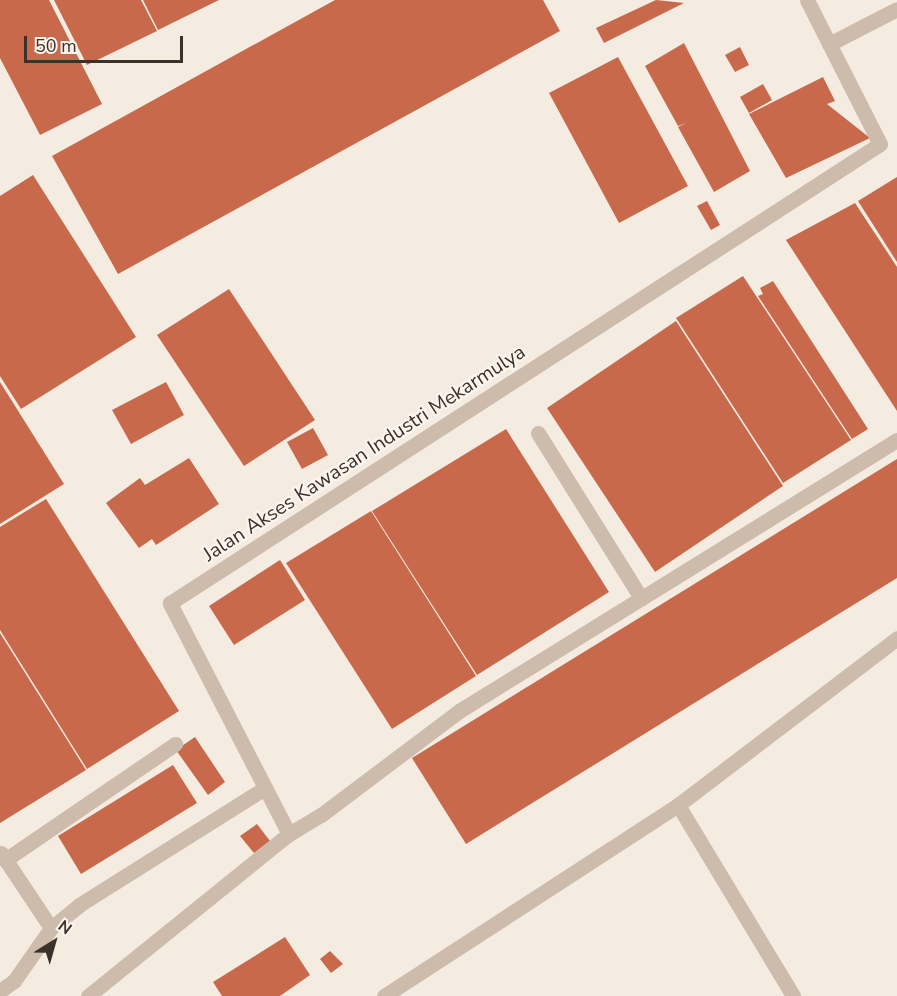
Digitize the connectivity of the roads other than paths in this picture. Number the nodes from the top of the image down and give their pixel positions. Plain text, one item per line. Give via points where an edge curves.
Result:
1 (807, 0) edge
2 (897, 9) edge
3 (829, 44) junction
4 (538, 434) dead end
5 (897, 440) edge
6 (641, 598) junction
7 (897, 638) edge
8 (175, 744) dead end
9 (265, 788) junction
10 (678, 805) junction
11 (289, 834) junction
12 (3, 856) edge
13 (51, 928) junction
14 (0, 991) edge
15 (88, 996) edge
16 (384, 996) edge
17 (793, 996) edge

1 - 3 street, Jalan Akses Kawasan Industri Mekarmulya
2 - 3 street
3 - 9 street, Jalan Akses Kawasan Industri Mekarmulya via 880,144 170,603
4 - 6 street
5 - 6 street
6 - 11 street via 459,711
7 - 10 street
8 - 12 street
9 - 11 street, Jalan Akses Kawasan Industri Mekarmulya
9 - 13 street via 80,905
10 - 16 street
10 - 17 street
11 - 15 street
12 - 13 street
13 - 14 street via 14,981

